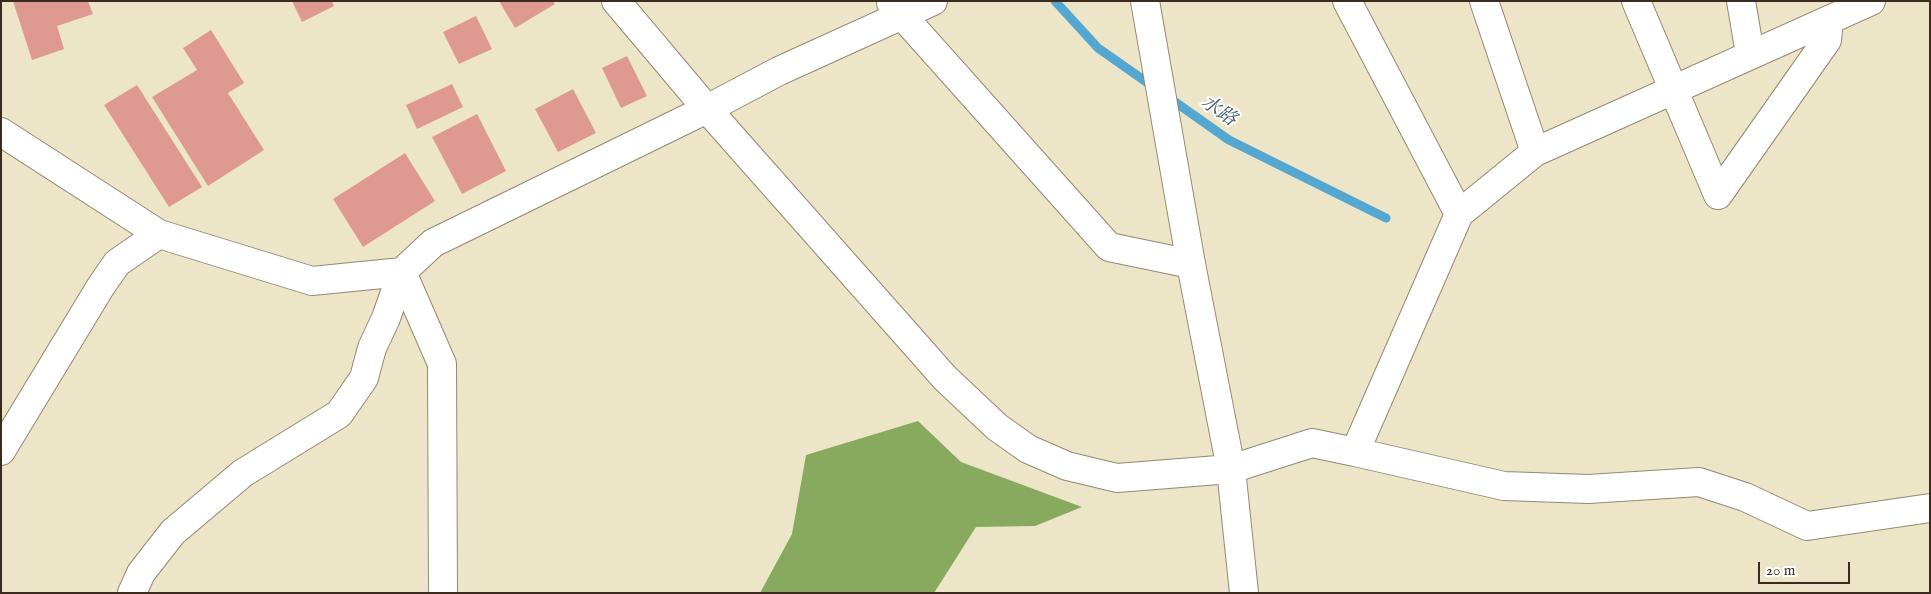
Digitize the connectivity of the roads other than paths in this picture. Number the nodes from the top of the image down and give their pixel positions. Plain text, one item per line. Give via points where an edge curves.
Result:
1 (616, 1) edge
2 (933, 1) edge
3 (1145, 1) edge
4 (1347, 1) edge
5 (1484, 1) edge
6 (1636, 1) edge
7 (1741, 1) edge
8 (1870, 1) edge
9 (897, 9) edge
10 (1829, 20) junction
11 (1750, 54) junction
12 (1673, 89) junction
13 (706, 109) junction
14 (1, 132) edge
15 (1535, 152) junction
16 (1459, 214) junction
17 (159, 234) junction
18 (1191, 264) junction
19 (402, 272) junction
20 (1, 452) edge
21 (1355, 452) junction
22 (1231, 469) junction
23 (1930, 508) edge
24 (132, 593) edge
25 (443, 593) edge
26 (1244, 593) edge

1 - 13 street
2 - 9 street
3 - 18 street
4 - 16 street
5 - 15 street
6 - 12 street
7 - 11 street
8 - 10 street
9 - 13 street
9 - 18 street via 1109,247
10 - 11 street
10 - 12 street via 1827,40 1718,195
11 - 12 street
12 - 15 street
13 - 19 street via 434,243
13 - 22 street via 945,378 997,427 1028,449 1067,466 1117,478
14 - 17 street
15 - 16 street
16 - 21 street
17 - 19 street via 312,281
17 - 20 street via 117,263
18 - 22 street
19 - 24 street via 372,348 364,378 339,414 244,473 173,532 141,573
19 - 25 street via 442,364
21 - 22 street via 1312,443
21 - 23 street via 1504,486 1588,489 1699,482 1745,497 1807,526
22 - 26 street

